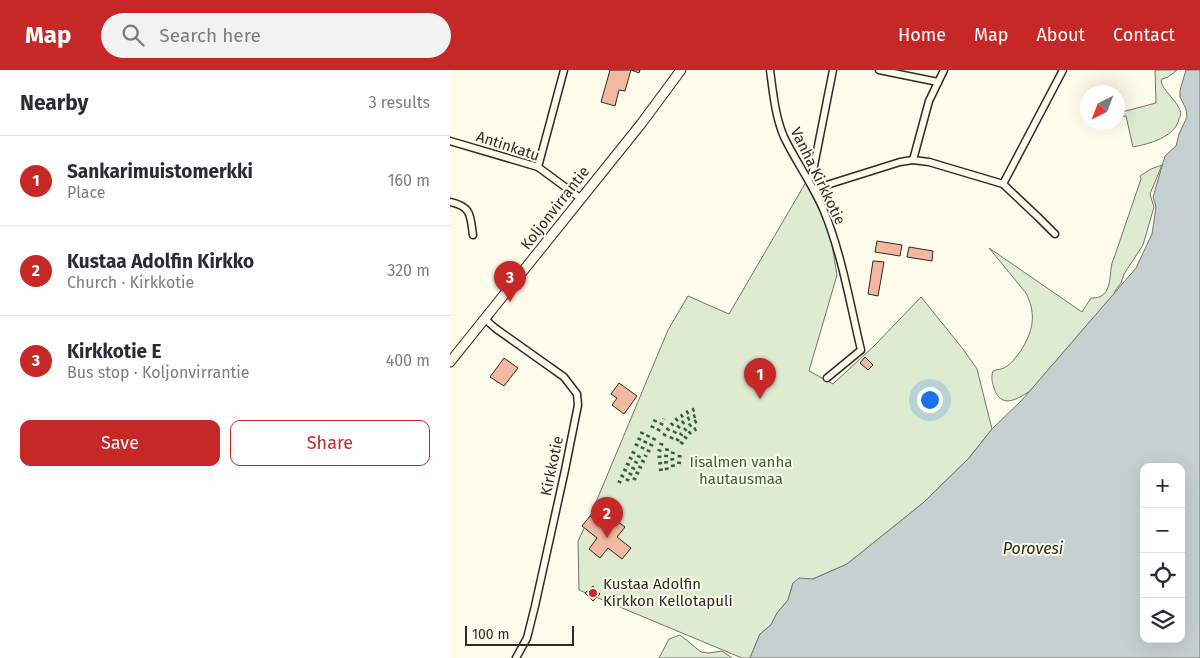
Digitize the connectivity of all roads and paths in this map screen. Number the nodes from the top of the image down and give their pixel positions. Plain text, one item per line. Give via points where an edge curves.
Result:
1 (564, 70) edge
2 (681, 70) edge
3 (770, 70) edge
4 (833, 70) edge
5 (879, 70) edge
6 (944, 70) edge
7 (1063, 70) edge
8 (938, 82) junction
9 (450, 141) edge
10 (913, 160) junction
11 (538, 166) junction
12 (808, 179) junction
13 (1003, 184) junction
14 (814, 189) junction
15 (580, 198) junction
16 (450, 202) edge
17 (1055, 234) dead end
18 (473, 235) dead end
19 (485, 318) junction
20 (450, 362) edge
21 (827, 378) dead end
22 (516, 658) edge

1 - 11 street
2 - 15 main road, Koljonvirrantie
3 - 12 street, Vanha Kirkkotie via 774,103 784,137
4 - 12 street via 814,171
5 - 8 street
6 - 8 street
7 - 13 street
8 - 10 street
9 - 11 street, Antinkatu
10 - 13 street
10 - 14 street
11 - 15 street, Antinkatu
12 - 14 street, Vanha Kirkkotie
13 - 17 street
14 - 21 street, Vanha Kirkkotie via 842,266 861,350
15 - 19 main road, Koljonvirrantie
16 - 18 street via 468,211
19 - 20 main road, Koljonvirrantie
19 - 22 street, Kirkkotie via 564,377 578,397 535,606 527,638

